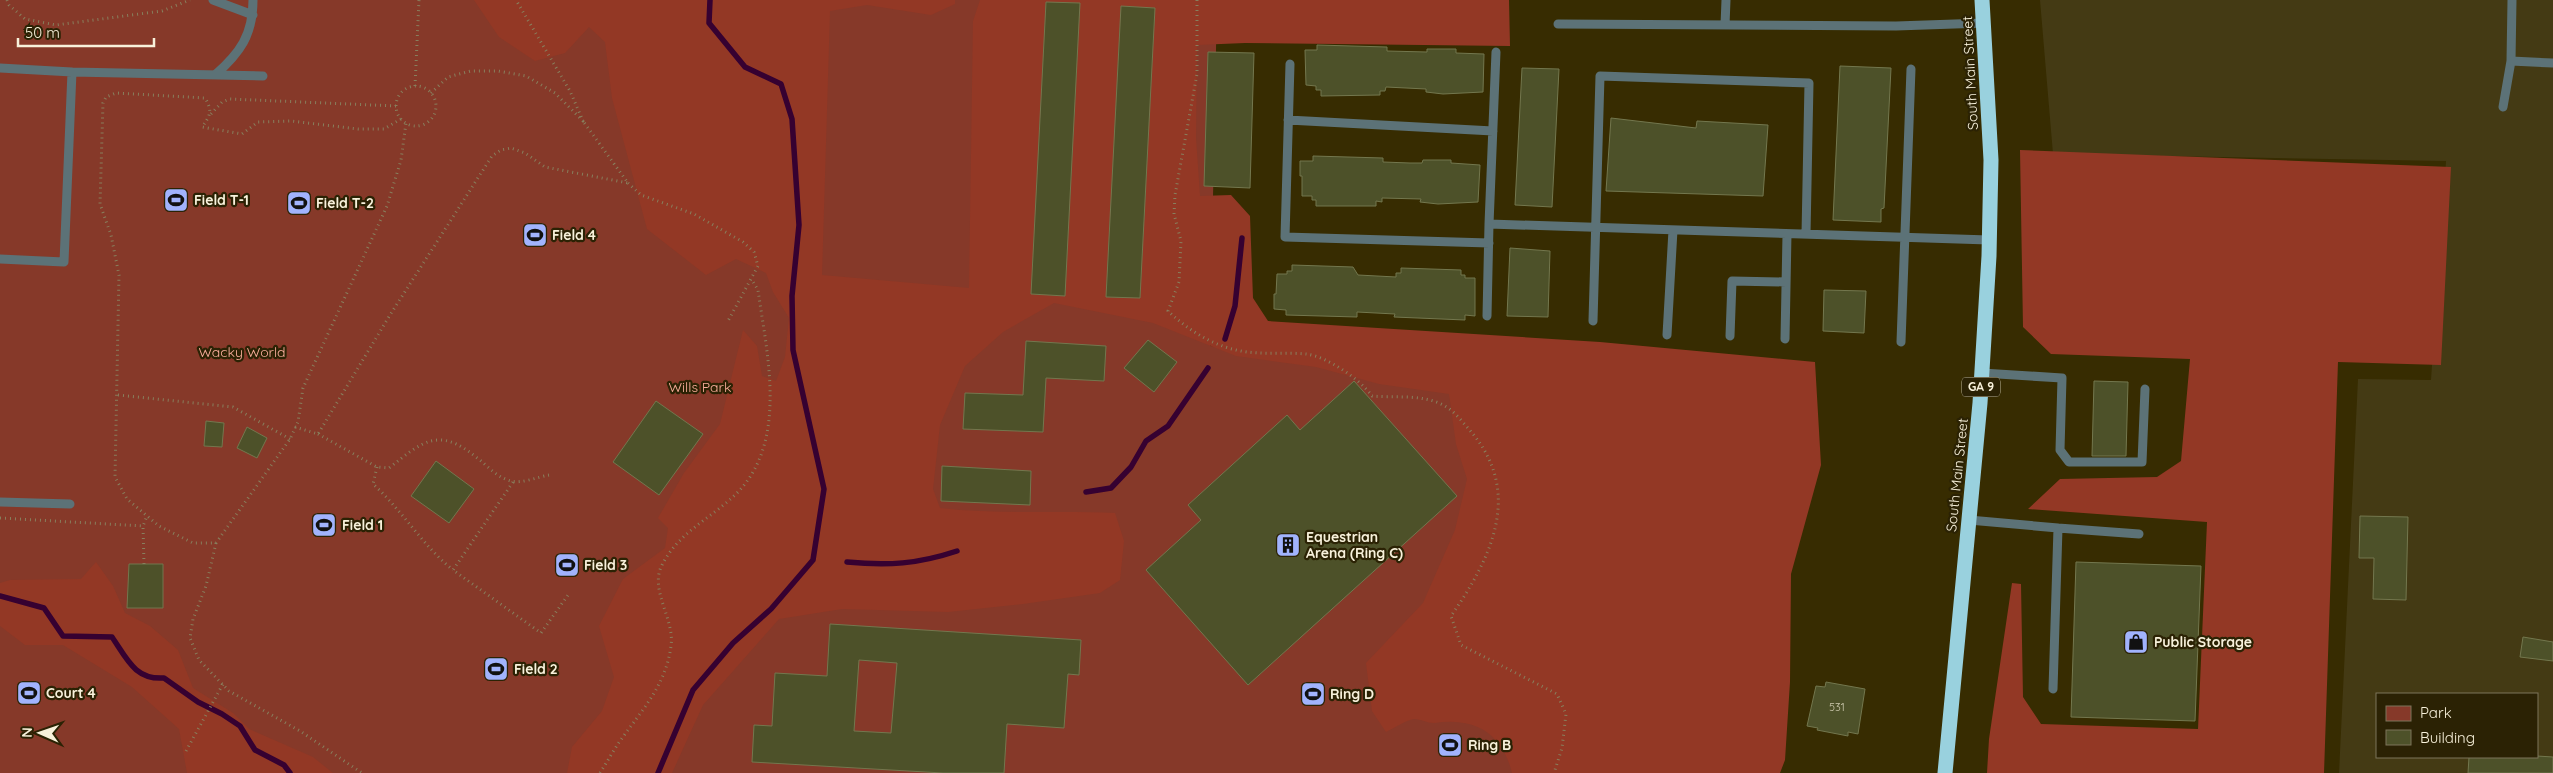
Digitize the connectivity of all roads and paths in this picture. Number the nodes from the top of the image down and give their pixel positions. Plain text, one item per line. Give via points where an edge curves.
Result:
1 (7, 0) edge
2 (190, 0) edge
3 (213, 0) edge
4 (253, 0) edge
5 (419, 0) edge
6 (516, 0) edge
7 (1197, 0) edge
8 (1726, 0) edge
9 (1982, 0) edge
10 (2512, 0) edge
11 (253, 15) junction
12 (1984, 23) junction
13 (1558, 24) dead end
14 (1726, 25) junction
15 (1496, 52) dead end
16 (2512, 61) junction
17 (2553, 63) edge
18 (1290, 64) dead end
19 (0, 68) edge
20 (1911, 69) dead end
21 (72, 72) junction
22 (215, 75) junction
23 (263, 76) dead end
24 (415, 86) junction
25 (431, 93) junction
26 (396, 106) junction
27 (2503, 107) dead end
28 (211, 115) junction
29 (401, 119) junction
30 (1288, 120) junction
31 (583, 121) junction
32 (406, 123) junction
33 (1493, 131) junction
34 (628, 183) junction
35 (1489, 224) junction
36 (1595, 228) junction
37 (1673, 230) junction
38 (1787, 234) junction
39 (1806, 234) junction
40 (1904, 237) junction
41 (1989, 240) junction
42 (1488, 243) junction
43 (0, 259) edge
44 (752, 280) junction
45 (1786, 282) junction
46 (1487, 316) dead end
47 (1593, 321) dead end
48 (728, 322) dead end
49 (1668, 335) dead end
50 (1730, 336) dead end
51 (1785, 339) dead end
52 (1901, 342) dead end
53 (1982, 373) junction
54 (2145, 389) dead end
55 (118, 395) junction
56 (296, 427) junction
57 (318, 434) junction
58 (290, 439) junction
59 (377, 467) junction
60 (549, 475) dead end
61 (513, 482) junction
62 (0, 502) edge
63 (70, 504) dead end
64 (147, 516) junction
65 (0, 518) edge
66 (1969, 520) junction
67 (143, 526) junction
68 (2058, 528) junction
69 (2139, 534) dead end
70 (216, 543) junction
71 (144, 564) dead end
72 (453, 570) junction
73 (568, 595) dead end
74 (223, 684) junction
75 (2053, 689) dead end
76 (186, 751) dead end
77 (362, 773) edge
78 (600, 773) edge
79 (1554, 773) edge
80 (1945, 773) edge

1 - 2 path via 25,19 56,25 162,11
3 - 11 lane
4 - 11 lane
5 - 24 path
6 - 31 path via 570,91
7 - 79 path via 1196,74 1175,195 1174,214 1181,241 1179,282 1168,311 1208,340 1241,351 1309,354 1352,374 1372,396 1425,399 1443,405 1464,424 1493,465 1500,502 1495,534 1473,585 1451,616 1461,646 1557,694 1566,714 1562,748
8 - 14 lane
9 - 12 highway, South Main Street / GA 9
10 - 16 lane
11 - 22 lane via 246,39 233,59
12 - 14 lane
12 - 41 highway, South Main Street / GA 9 via 1991,160
13 - 14 lane
15 - 33 lane
16 - 17 lane
16 - 27 lane
18 - 30 lane
19 - 21 lane
20 - 40 lane
21 - 22 lane
21 - 43 lane via 64,262
22 - 23 lane
24 - 25 path
24 - 26 path via 399,94
25 - 31 path via 448,77 471,71 516,74 526,76 555,93
25 - 32 path via 436,106 431,119 419,125
26 - 28 path via 230,99 222,102
26 - 29 path
28 - 29 path via 202,127 242,134 258,122 291,121 384,129
28 - 55 path via 205,98 191,96 116,93 103,102 100,204 111,235 119,275
29 - 32 path
30 - 33 lane
30 - 42 lane via 1284,237
31 - 34 path
32 - 56 path via 387,206 304,388
33 - 35 lane
34 - 44 path via 641,195 694,214 743,242 754,252 758,266
34 - 57 path via 545,167 511,148 492,156
35 - 36 lane
35 - 42 lane
36 - 37 lane
36 - 39 lane via 1600,76 1809,83
36 - 47 lane
37 - 38 lane
37 - 49 lane
38 - 39 lane
38 - 45 lane
39 - 40 lane
40 - 41 lane
40 - 52 lane
41 - 53 highway, South Main Street / GA 9
42 - 46 lane
44 - 48 path
44 - 78 path via 758,290 769,387 765,444 759,464 734,496 675,546 661,566 659,589 672,644 664,676 650,702
45 - 50 lane via 1732,281
45 - 51 lane
53 - 54 lane via 2062,378 2060,450 2069,462 2142,462
53 - 66 highway, South Main Street / GA 9
55 - 58 path via 233,406
55 - 64 path via 115,476 127,499
56 - 57 path
56 - 58 path
57 - 59 path
58 - 70 path
59 - 61 path via 390,468 421,443 441,439 454,443 496,475
59 - 72 path via 373,484
60 - 61 path
61 - 72 path
62 - 63 lane
64 - 67 path
64 - 70 path via 159,526 193,543
65 - 67 path
66 - 68 lane
66 - 80 highway, South Main Street / GA 9
67 - 71 path
68 - 69 lane
68 - 75 lane
70 - 74 path via 190,638 198,660
72 - 73 path via 540,633
74 - 76 path
74 - 77 path via 229,691 300,731

